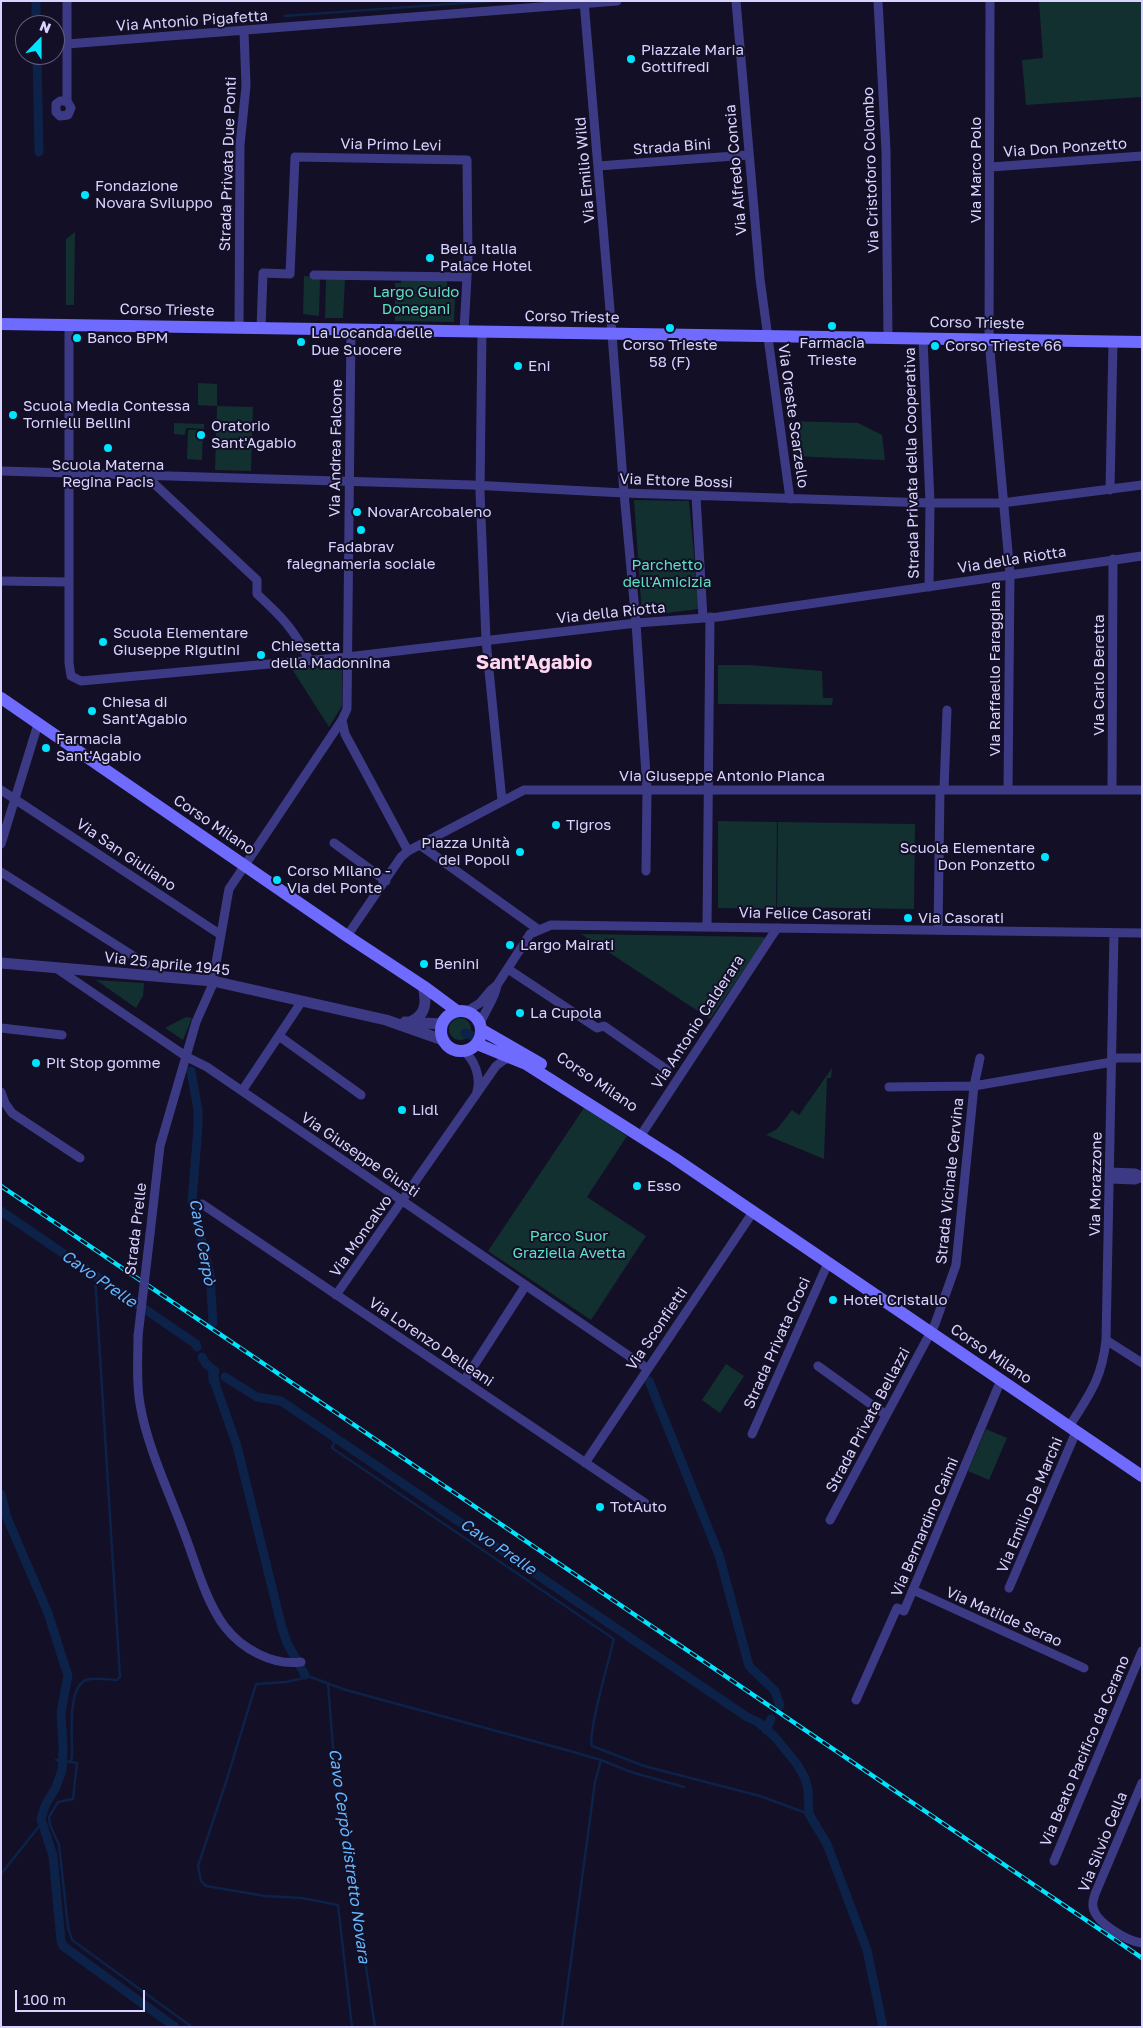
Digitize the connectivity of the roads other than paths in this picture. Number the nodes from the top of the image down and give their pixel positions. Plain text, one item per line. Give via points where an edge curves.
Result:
1 (67, 1) edge
2 (617, 1) edge
3 (736, 1) edge
4 (878, 1) edge
5 (990, 1) edge
6 (584, 3) edge
7 (244, 31) junction
8 (68, 44) junction
9 (67, 101) dead end
10 (748, 155) junction
11 (1142, 156) edge
12 (598, 166) junction
13 (991, 167) junction
14 (314, 275) dead end
15 (465, 277) junction
16 (1, 324) edge
17 (69, 325) junction
18 (239, 328) junction
19 (261, 328) junction
20 (351, 330) junction
21 (464, 331) junction
22 (482, 332) junction
23 (612, 334) junction
24 (768, 336) junction
25 (888, 338) junction
26 (923, 339) junction
27 (989, 340) junction
28 (1113, 342) junction
29 (1142, 342) edge
30 (1, 471) edge
31 (69, 473) junction
32 (146, 476) junction
33 (349, 482) junction
34 (1142, 485) edge
35 (480, 486) junction
36 (1110, 490) junction
37 (624, 493) junction
38 (696, 496) junction
39 (790, 499) junction
40 (1002, 503) junction
41 (930, 504) junction
42 (1142, 556) edge
43 (1112, 559) junction
44 (1010, 574) junction
45 (1, 581) edge
46 (69, 582) junction
47 (929, 587) junction
48 (706, 618) junction
49 (636, 624) junction
50 (486, 640) junction
51 (347, 657) junction
52 (309, 660) junction
53 (1, 698) edge
54 (946, 710) dead end
55 (342, 720) junction
56 (38, 724) junction
57 (1, 790) edge
58 (647, 790) junction
59 (707, 790) junction
60 (942, 790) junction
61 (1008, 790) junction
62 (1112, 790) junction
63 (1142, 790) edge
64 (15, 798) junction
65 (502, 802) junction
66 (334, 843) dead end
67 (1, 844) edge
68 (420, 844) junction
69 (407, 852) junction
70 (244, 865) junction
71 (646, 871) dead end
72 (1, 872) edge
73 (386, 881) junction
74 (707, 927) junction
75 (777, 928) junction
76 (539, 930) junction
77 (938, 930) junction
78 (1114, 933) junction
79 (1142, 933) edge
80 (221, 935) junction
81 (347, 936) junction
82 (1, 964) edge
83 (146, 964) dead end
84 (55, 968) junction
85 (508, 969) junction
86 (410, 977) junction
87 (213, 981) junction
88 (497, 985) junction
89 (424, 991) junction
90 (302, 1001) junction
91 (462, 1011) junction
92 (386, 1020) junction
93 (410, 1022) junction
94 (443, 1022) junction
95 (481, 1027) junction
96 (1, 1028) edge
97 (428, 1028) junction
98 (62, 1035) dead end
99 (279, 1036) junction
100 (443, 1040) junction
101 (476, 1045) junction
102 (496, 1045) junction
103 (463, 1051) junction
104 (187, 1057) junction
105 (510, 1058) junction
106 (980, 1058) dead end
107 (1142, 1058) edge
108 (1112, 1060) junction
109 (476, 1062) junction
110 (526, 1064) junction
111 (667, 1070) dead end
112 (974, 1086) junction
113 (889, 1087) dead end
114 (242, 1091) junction
115 (1, 1092) edge
116 (478, 1092) junction
117 (361, 1095) dead end
118 (643, 1132) junction
119 (80, 1158) dead end
120 (674, 1158) junction
121 (1109, 1176) junction
122 (1142, 1176) edge
123 (402, 1200) junction
124 (202, 1204) dead end
125 (753, 1212) junction
126 (828, 1262) junction
127 (526, 1285) junction
128 (336, 1295) junction
129 (930, 1332) junction
130 (1106, 1340) junction
131 (1142, 1363) edge
132 (818, 1366) dead end
133 (648, 1368) junction
134 (1001, 1380) junction
135 (464, 1381) junction
136 (886, 1415) junction
137 (1073, 1429) junction
138 (752, 1434) dead end
139 (585, 1463) junction
140 (1142, 1476) edge
141 (645, 1503) dead end
142 (830, 1520) dead end
143 (1009, 1588) dead end
144 (913, 1590) junction
145 (1142, 1651) edge
146 (299, 1662) dead end
147 (1084, 1668) dead end
148 (856, 1700) dead end
149 (1142, 1783) edge
150 (1054, 1861) dead end
151 (1142, 1943) edge

1 - 8 street
2 - 6 street, Via Antonio Pigafetta
3 - 10 street, Via Alfredo Concia
4 - 25 street, Via Cristoforo Colombo via 886,151
5 - 13 street, Via Marco Polo
6 - 7 street, Via Antonio Pigafetta
6 - 12 street, Via Emilio Wild
7 - 8 street, Via Antonio Pigafetta
7 - 18 street, Strada Privata Due Ponti via 246,86 240,145
8 - 9 street
10 - 12 street, Strada Bini
10 - 24 street, Via Alfredo Concia
11 - 13 street, Via Don Ponzetto
12 - 23 street, Via Emilio Wild
13 - 27 street, Via Marco Polo
14 - 15 street
15 - 19 street, Via Primo Levi via 468,259 467,160 295,157 290,274 263,273
15 - 21 street
16 - 17 main road, Corso Trieste
17 - 18 main road, Corso Trieste
17 - 31 street
18 - 19 main road, Corso Trieste
19 - 20 main road, Corso Trieste
20 - 21 main road, Corso Trieste
20 - 33 street, Via Andrea Falcone
21 - 22 main road, Corso Trieste
22 - 23 main road, Corso Trieste
22 - 35 street
23 - 24 main road, Corso Trieste
23 - 37 street, Via Emilio Wild
24 - 25 main road, Corso Trieste
24 - 39 street, Via Oreste Scarzello
25 - 26 main road, Corso Trieste
26 - 27 main road, Corso Trieste
26 - 41 street, Strada Privata della Cooperativa
27 - 28 main road, Corso Trieste
27 - 40 street, Via Raffaello Faraggiana
28 - 29 main road, Corso Trieste
28 - 36 street
30 - 31 street, Via Ettore Bossi
31 - 32 street, Via Ettore Bossi
31 - 46 street
32 - 33 street, Via Ettore Bossi
32 - 52 street via 257,580 257,594 282,616
33 - 35 street, Via Ettore Bossi
33 - 51 street, Via Andrea Falcone
34 - 36 street, Via Ettore Bossi
35 - 37 street, Via Ettore Bossi
35 - 50 street
36 - 40 street, Via Ettore Bossi
37 - 38 street, Via Ettore Bossi
37 - 49 street, Via Emilio Wild
38 - 39 street, Via Ettore Bossi
38 - 48 street
39 - 41 street, Via Ettore Bossi
40 - 41 street, Via Ettore Bossi
40 - 44 street, Via Raffaello Faraggiana
41 - 47 street, Strada Privata della Cooperativa
42 - 43 street, Via della Riotta
43 - 44 street, Via della Riotta
43 - 62 street, Via Carlo Beretta
44 - 47 street, Via della Riotta
44 - 61 street, Via Raffaello Faraggiana
45 - 46 street
46 - 52 street, Via della Riotta via 71,676 81,681
47 - 48 street, Via della Riotta
48 - 49 street, Via della Riotta
48 - 59 street
49 - 50 street, Via della Riotta
49 - 58 street, Via Emilio Wild
50 - 51 street, Via della Riotta
50 - 65 street
51 - 52 street, Via della Riotta
51 - 55 street, Via Andrea Falcone via 347,709
53 - 56 main road, Corso Milano
54 - 60 street
55 - 69 street via 345,734
55 - 70 street, Strada Prelle
56 - 64 street
56 - 70 main road, Corso Milano
57 - 64 street, Via San Giuliano
58 - 59 street, Via Giuseppe Antonio Pianca
58 - 65 street, Via Giuseppe Antonio Pianca via 524,790
58 - 71 street, Via Emilio Wild
59 - 60 street, Via Giuseppe Antonio Pianca
59 - 74 street
60 - 61 street, Via Giuseppe Antonio Pianca
60 - 77 street
61 - 62 street, Via Giuseppe Antonio Pianca
62 - 63 street, Via Giuseppe Antonio Pianca
64 - 67 street
64 - 80 street, Via San Giuliano
65 - 68 street, Via Giuseppe Antonio Pianca
66 - 73 street
68 - 69 street, Via Giuseppe Antonio Pianca
68 - 76 street
69 - 73 street
70 - 80 street, Strada Prelle via 230,889
70 - 81 main road, Corso Milano
72 - 83 street
73 - 81 street
74 - 75 street, Via Felice Casorati
74 - 76 street, Via Felice Casorati via 573,925
75 - 77 street, Via Felice Casorati
75 - 118 street, Via Antonio Calderara
76 - 85 street via 530,934
77 - 78 street, Via Felice Casorati
78 - 79 street, Via Felice Casorati
78 - 108 street, Via Morazzone
80 - 87 street, Strada Prelle
81 - 86 main road, Corso Milano
82 - 84 street, Via 25 aprile 1945
84 - 87 street, Via 25 aprile 1945
84 - 104 street, Via Giuseppe Giusti
85 - 88 street
85 - 111 street via 597,1028 604,1026
86 - 89 main road, Corso Milano
86 - 91 main road, Corso Milano
87 - 90 street, Via 25 aprile 1945
87 - 104 street, Strada Prelle via 196,1022
88 - 91 street via 480,1003
88 - 95 street
89 - 93 street via 424,1010 419,1018
89 - 94 main road, Corso Milano via 442,1013
90 - 92 street, Via 25 aprile 1945
90 - 99 street
91 - 94 main road via 449,1015
91 - 95 main road via 476,1017
92 - 93 street, Via 25 aprile 1945
92 - 97 street, Via 25 aprile 1945
93 - 97 street, Via 25 aprile 1945
94 - 97 street
94 - 100 main road
95 - 101 main road
95 - 102 main road
96 - 98 street
97 - 100 street
99 - 114 street
99 - 117 street
100 - 103 main road via 452,1049
101 - 102 main road
101 - 103 main road
101 - 109 street
102 - 105 main road, Corso Milano
102 - 118 main road, Corso Milano via 529,1056
103 - 109 street
104 - 114 street, Via Giuseppe Giusti
104 - 146 street, Strada Prelle, bridge via 160,1146 138,1336 137,1376 142,1413 208,1596 225,1627 245,1646 275,1662
105 - 110 main road, Corso Milano
105 - 116 street, Via Moncalvo via 496,1066
106 - 112 street, Strada Vicinale Cervina
107 - 108 street
108 - 112 street
108 - 121 street, Via Morazzone
109 - 116 street
110 - 118 main road via 530,1063 641,1134
110 - 120 main road, Corso Milano
112 - 113 street
112 - 129 street, Strada Vicinale Cervina via 956,1265
114 - 123 street, Via Giuseppe Giusti
115 - 119 street via 12,1113
116 - 123 street, Via Moncalvo
118 - 120 main road, Corso Milano
120 - 125 main road, Corso Milano
121 - 122 street via 1135,1173
121 - 130 street, Via Morazzone
123 - 127 street, Via Giuseppe Giusti
123 - 128 street, Via Moncalvo
124 - 128 street, Via Lorenzo Delleani
125 - 126 main road, Corso Milano
125 - 133 street, Via Sconfietti
126 - 129 main road, Corso Milano
126 - 138 street, Strada Privata Croci
127 - 133 street, Via Giuseppe Giusti
127 - 135 street
128 - 135 street, Via Lorenzo Delleani
129 - 134 main road, Corso Milano
129 - 136 street, Strada Privata Bellazzi
130 - 131 street
130 - 137 street, Via Morazzone via 1098,1379
132 - 136 street
133 - 139 street, Via Sconfietti
134 - 137 main road, Corso Milano
134 - 144 street, Via Bernardino Caimi
135 - 139 street, Via Lorenzo Delleani
136 - 142 street, Strada Privata Bellazzi
137 - 140 main road, Corso Milano
137 - 143 street, Via Emilio De Marchi
139 - 141 street, Via Lorenzo Delleani
144 - 147 street, Via Matilde Serao
144 - 148 street, Via Bernardino Caimi via 904,1611 897,1608
145 - 150 street, Via Beato Pacifico da Cerano
149 - 151 street, Via Silvio Cella via 1092,1906 1097,1918 1116,1933

